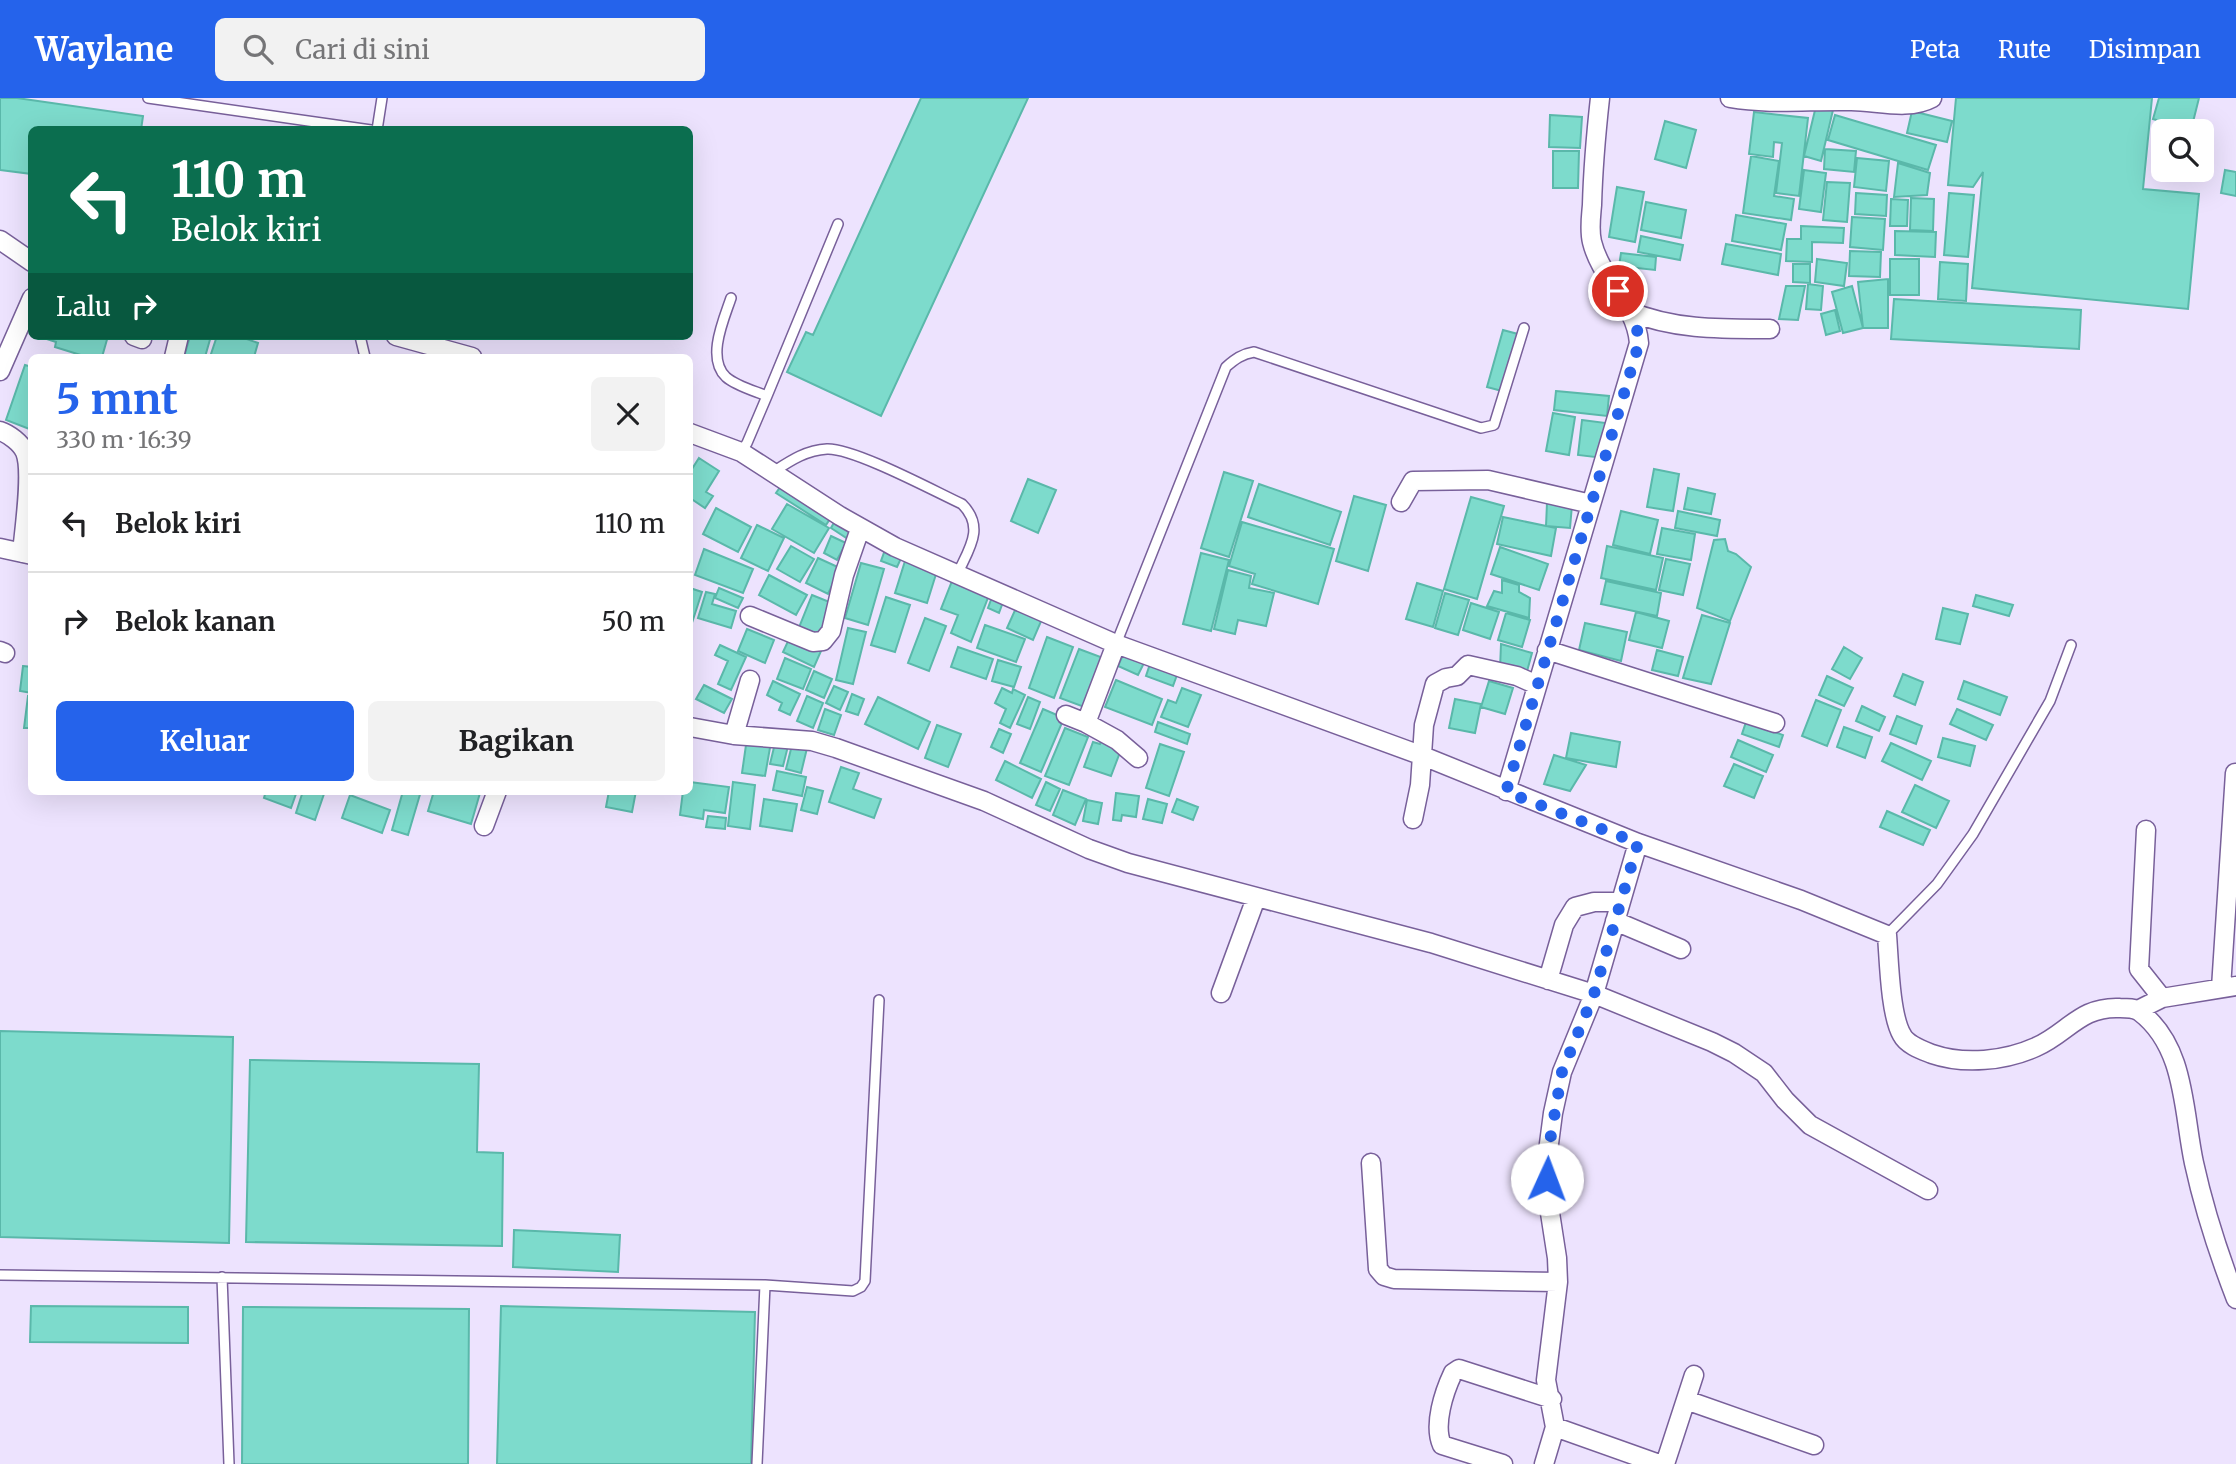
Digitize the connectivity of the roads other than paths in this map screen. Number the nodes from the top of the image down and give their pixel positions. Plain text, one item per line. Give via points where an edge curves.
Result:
1 (148, 98) edge
2 (382, 98) edge
3 (1600, 98) edge
4 (1730, 98) edge
5 (1932, 98) edge
6 (343, 126) edge
7 (378, 126) edge
8 (838, 224) dead end
9 (0, 240) edge
10 (28, 259) edge
11 (732, 298) dead end
12 (28, 307) edge
13 (1629, 310) junction
14 (1524, 328) dead end
15 (1770, 329) dead end
16 (410, 340) edge
17 (461, 354) edge
18 (0, 371) edge
19 (767, 396) junction
20 (0, 431) edge
21 (693, 434) edge
22 (741, 452) junction
23 (773, 472) junction
24 (1401, 502) dead end
25 (1591, 504) junction
26 (860, 529) junction
27 (0, 548) edge
28 (27, 554) edge
29 (957, 575) junction
30 (750, 616) dead end
31 (1116, 644) junction
32 (2071, 645) dead end
33 (1547, 650) junction
34 (750, 680) dead end
35 (1537, 685) junction
36 (1066, 715) dead end
37 (1086, 723) junction
38 (1775, 723) dead end
39 (693, 728) edge
40 (734, 735) junction
41 (1423, 756) junction
42 (1138, 758) dead end
43 (2235, 773) edge
44 (1506, 792) junction
45 (496, 795) edge
46 (1413, 819) dead end
47 (484, 826) dead end
48 (2146, 830) dead end
49 (1638, 843) junction
50 (1256, 898) junction
51 (1620, 902) junction
52 (1615, 921) junction
53 (1887, 935) junction
54 (1681, 949) dead end
55 (1548, 980) junction
56 (2229, 987) edge
57 (1221, 993) dead end
58 (1594, 994) junction
59 (2162, 998) junction
60 (879, 1000) dead end
61 (2137, 1010) junction
62 (1371, 1163) dead end
63 (1928, 1190) dead end
64 (0, 1275) edge
65 (222, 1276) junction
66 (1558, 1282) junction
67 (765, 1285) junction
68 (2236, 1300) edge
69 (1694, 1375) dead end
70 (1552, 1399) junction
71 (1686, 1400) junction
72 (1555, 1427) junction
73 (1814, 1445) dead end
74 (229, 1464) edge
75 (757, 1464) edge
76 (1503, 1464) edge
77 (1544, 1464) edge
78 (1659, 1464) edge
79 (1665, 1464) edge

1 - 6 lane
2 - 7 lane
3 - 13 street via 1591,241
4 - 5 street via 1764,103 1855,100 1905,104
8 - 19 lane
9 - 10 street
11 - 19 lane via 721,327 718,365 727,379
12 - 18 street
13 - 15 street via 1688,326
13 - 25 street via 1639,343
14 - 31 lane via 1494,425 1480,428 1254,352 1233,360 1226,367
16 - 17 street
19 - 22 lane
20 - 28 street via 25,450
21 - 22 street
22 - 23 street
23 - 26 street
23 - 29 lane via 798,456 830,449 856,455 962,504 975,523 974,537
24 - 25 street via 1413,481 1441,479 1488,480
25 - 33 street
26 - 29 street
26 - 30 street via 831,631 823,641 813,642
27 - 28 street
29 - 31 street
31 - 37 street
31 - 41 street
32 - 53 lane via 2050,701 1973,834 1937,884
33 - 35 street
33 - 38 street
34 - 40 street
35 - 41 street via 1468,665 1457,676 1435,684 1424,725
35 - 44 street
36 - 37 street
37 - 42 street
39 - 40 street
40 - 50 street via 812,741 836,748 984,801 1128,863
41 - 44 street
41 - 46 street
43 - 56 street
44 - 49 street
45 - 47 street
48 - 59 street via 2139,969
49 - 51 street
49 - 53 street
50 - 55 street via 1431,943
50 - 57 street
51 - 52 street
51 - 55 street via 1575,907 1564,925
52 - 54 street
52 - 58 street
53 - 61 street via 1893,1001 1902,1035 1919,1049 1951,1060 1991,1058 2037,1047 2095,1009
55 - 58 street
56 - 59 street
58 - 63 street via 1734,1053 1763,1073 1810,1125
58 - 66 street via 1562,1072 1547,1158
59 - 61 street
60 - 67 lane via 865,1281 853,1290
61 - 68 street via 2160,1031 2172,1057 2185,1100 2197,1175
62 - 66 street via 1378,1269 1384,1276
64 - 65 lane
65 - 67 lane
65 - 74 lane
66 - 70 street via 1547,1360 1546,1380
67 - 75 lane
69 - 71 street
70 - 72 street
70 - 76 street via 1459,1369 1452,1373 1438,1426 1442,1445
71 - 73 street
71 - 79 street
72 - 77 street
72 - 78 street

